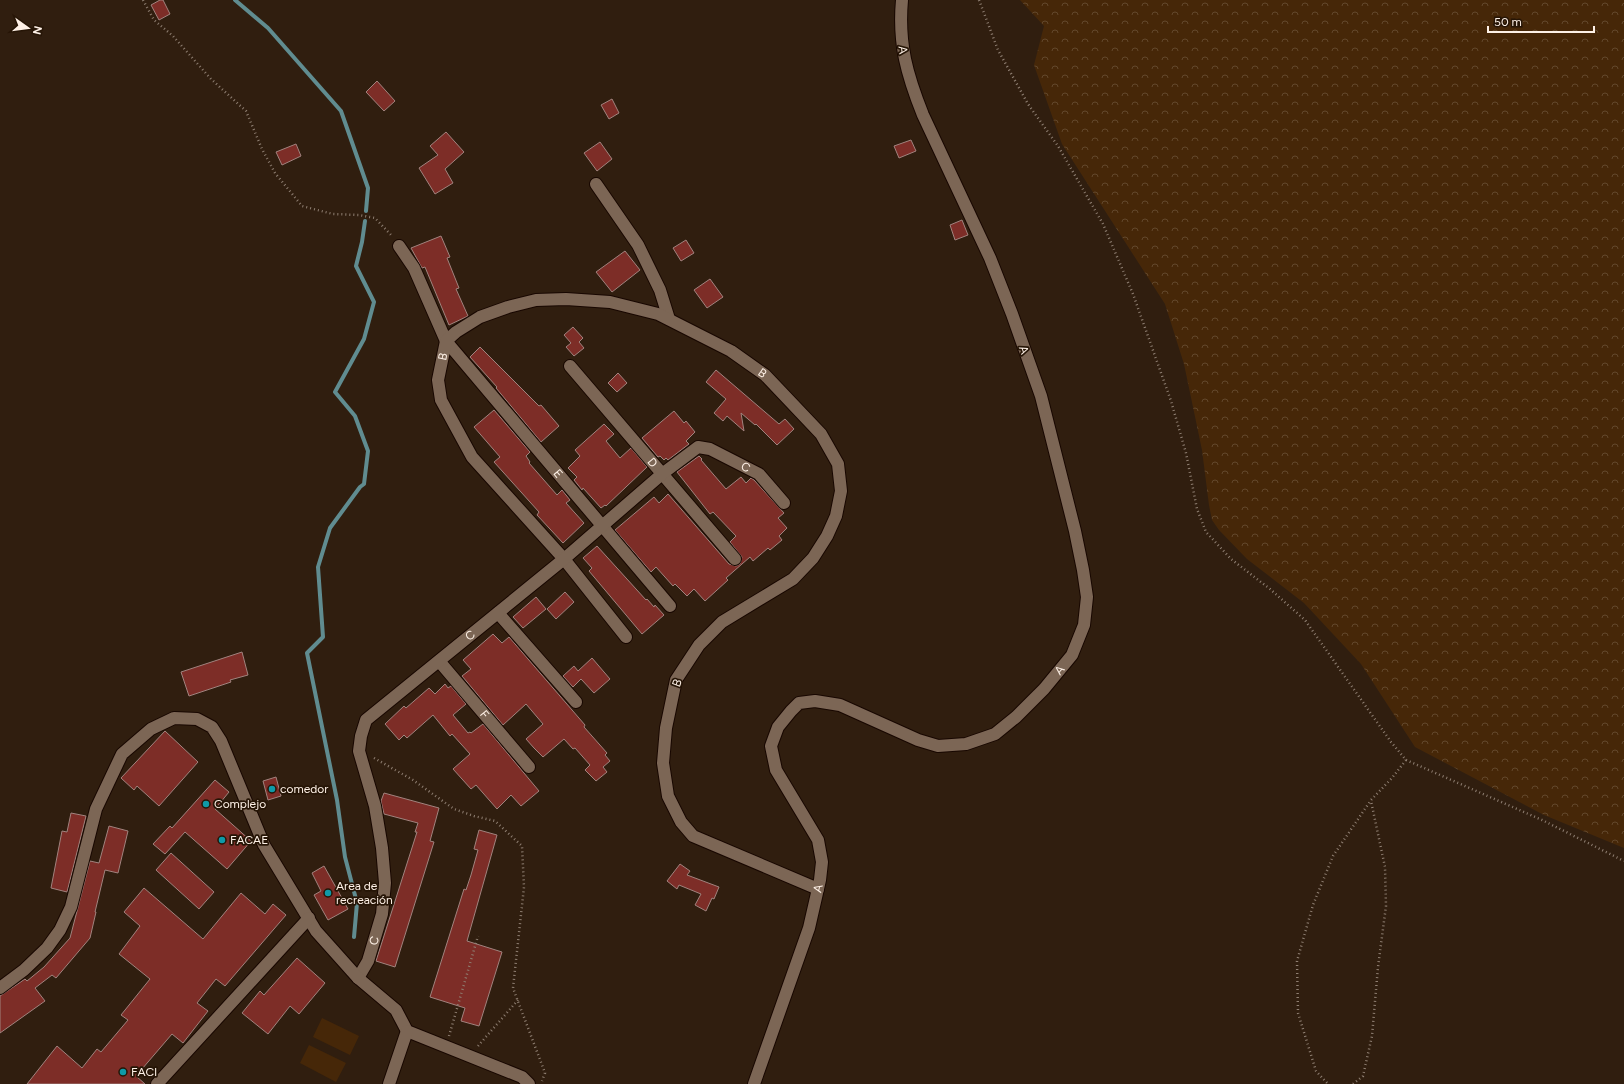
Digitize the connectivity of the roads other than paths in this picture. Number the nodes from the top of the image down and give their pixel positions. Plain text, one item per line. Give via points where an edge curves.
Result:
1 (902, 0) edge
2 (596, 184) dead end
3 (399, 246) road end
4 (668, 319) junction
5 (446, 341) junction
6 (570, 366) dead end
7 (662, 474) junction
8 (784, 503) dead end
9 (601, 526) junction
10 (564, 559) junction
11 (735, 559) dead end
12 (670, 606) dead end
13 (498, 613) junction
14 (626, 637) dead end
15 (439, 661) junction
16 (576, 702) dead end
17 (529, 766) dead end
18 (818, 888) junction
19 (309, 918) junction
20 (358, 978) junction
21 (0, 988) edge
22 (407, 1031) junction
23 (509, 1079) edge
24 (157, 1084) edge
25 (389, 1084) edge
26 (529, 1084) edge
27 (754, 1084) edge

1 - 18 street, A via 900,23 904,59 913,91 990,258 1041,396 1075,531 1087,597 1084,625 1072,655 1044,689 995,734 966,744 938,746 918,740 840,705 815,701 800,703 791,711 778,727 771,746 776,770 818,840 822,862
2 - 4 street via 638,245 660,290
3 - 5 street, E via 414,268
4 - 5 street, B via 610,302 536,300 480,317
4 - 18 street, B via 731,351 765,375 822,434 838,464 841,491 836,516 813,558 793,579 722,622 699,645 676,680 666,728 664,763 668,796 681,822 693,836
5 - 9 street, E
5 - 10 street, B via 438,380 441,400 472,457
6 - 7 street, D
7 - 8 street, C via 698,447 710,449 759,474
7 - 9 street, C
7 - 11 street, D
9 - 10 street, C
9 - 12 street, E
10 - 13 street, C
10 - 14 street, B
13 - 15 street, C
13 - 16 street
15 - 17 street, F
15 - 20 street, C via 366,720 361,736 359,751 375,806 385,883 382,914 368,961
18 - 27 street, A via 809,928
19 - 20 street via 316,931
19 - 21 street via 264,845 221,741 212,727 197,719 174,718 151,729 122,754 96,808 71,907 60,930 47,948
19 - 24 street
20 - 22 street via 396,1010
22 - 23 street via 470,1055
22 - 25 street
23 - 26 street via 522,1077

